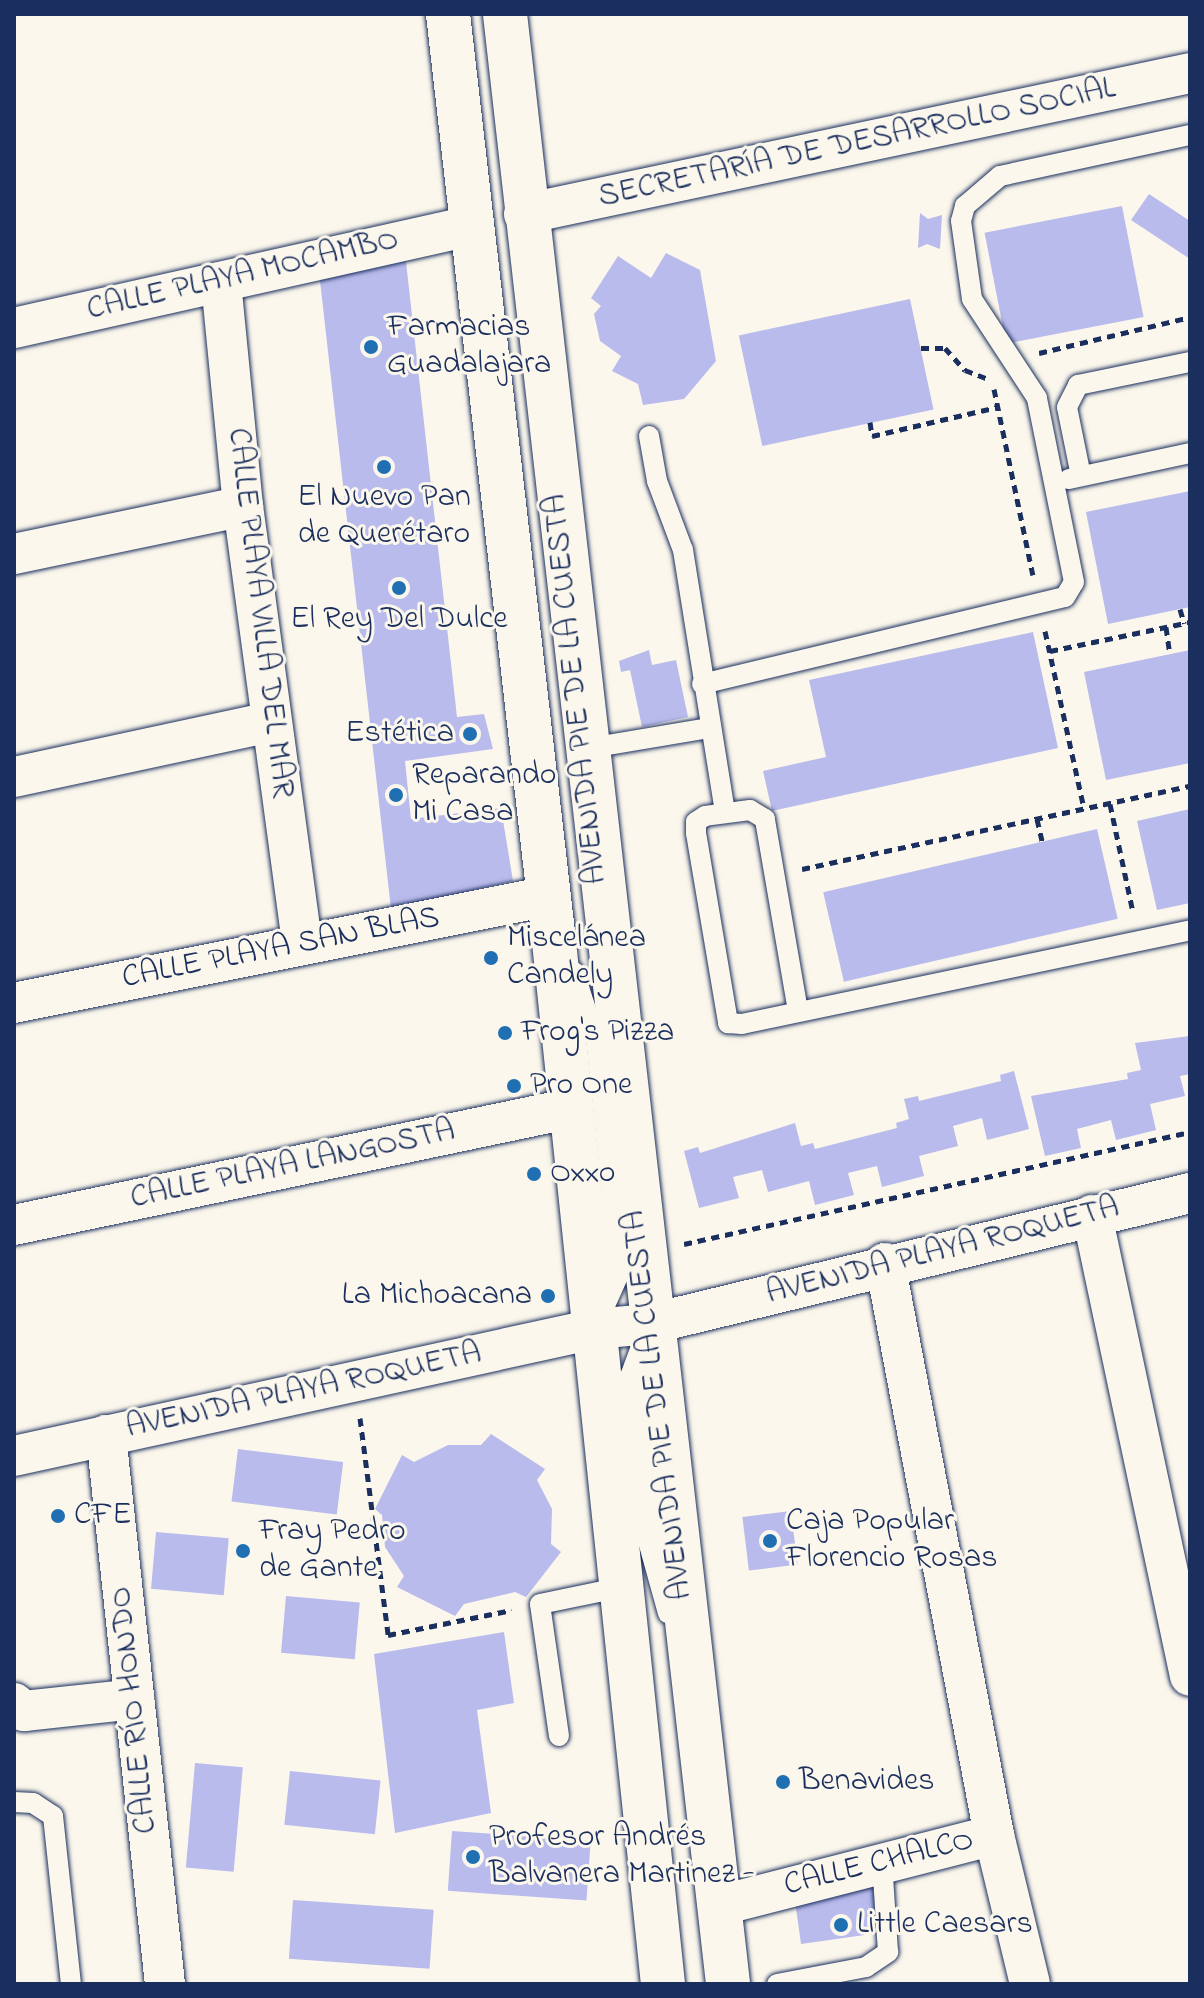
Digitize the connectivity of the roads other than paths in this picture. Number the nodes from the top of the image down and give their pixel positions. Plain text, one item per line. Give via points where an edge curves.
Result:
1 (448, 14) edge
2 (505, 14) edge
3 (1190, 73) edge
4 (1190, 135) edge
5 (524, 214) junction
6 (472, 226) junction
7 (221, 282) junction
8 (14, 328) edge
9 (1190, 362) edge
10 (649, 436) dead end
11 (1190, 453) edge
12 (1081, 476) junction
13 (1053, 483) junction
14 (243, 506) junction
15 (14, 554) edge
16 (702, 684) junction
17 (271, 722) junction
18 (710, 728) junction
19 (584, 749) junction
20 (14, 777) edge
21 (725, 813) junction
22 (549, 896) junction
23 (1190, 930) edge
24 (302, 943) junction
25 (14, 1003) edge
26 (798, 1011) junction
27 (572, 1108) junction
28 (1190, 1193) edge
29 (1092, 1215) junction
30 (14, 1225) edge
31 (885, 1263) junction
32 (650, 1324) junction
33 (594, 1329) junction
34 (106, 1435) junction
35 (14, 1456) edge
36 (623, 1587) junction
37 (1190, 1676) edge
38 (134, 1699) junction
39 (14, 1703) edge
40 (559, 1736) dead end
41 (14, 1802) edge
42 (994, 1835) junction
43 (882, 1862) junction
44 (718, 1906) junction
45 (71, 1984) edge
46 (165, 1984) edge
47 (663, 1984) edge
48 (728, 1984) edge
49 (777, 1984) edge
50 (1030, 1984) edge

1 - 6 main road, AVENIDA PIE DE LA CUESTA
2 - 5 main road, AVENIDA PIE DE LA CUESTA
3 - 5 street, SECRETARÍA DE DESARROLLO SOCIAL
4 - 13 lane via 1000,176 965,206 961,221 972,299 1037,398
5 - 6 main road
5 - 19 main road, AVENIDA PIE DE LA CUESTA
6 - 7 street, CALLE PLAYA MOCAMBO
6 - 22 main road, AVENIDA PIE DE LA CUESTA
7 - 8 street, CALLE PLAYA MOCAMBO
7 - 14 street, CALLE PLAYA VILLA DEL MAR
9 - 12 lane via 1078,385 1067,407
10 - 16 lane via 657,481 683,550
11 - 12 lane
12 - 13 lane
13 - 16 lane via 1074,582 1065,597
14 - 15 street
14 - 17 street, CALLE PLAYA VILLA DEL MAR
16 - 18 lane
17 - 20 street
17 - 24 street, CALLE PLAYA VILLA DEL MAR
18 - 19 lane
18 - 21 lane
19 - 32 main road, AVENIDA PIE DE LA CUESTA
21 - 26 lane via 750,810 765,819
21 - 26 lane via 696,822 723,1013 728,1023 742,1024
22 - 24 street, CALLE PLAYA SAN BLAS
22 - 27 main road, AVENIDA PIE DE LA CUESTA
22 - 33 lane via 596,1040 620,1272
23 - 26 lane
24 - 25 street, CALLE PLAYA SAN BLAS
27 - 30 street, CALLE PLAYA LANGOSTA
27 - 33 main road, AVENIDA PIE DE LA CUESTA
28 - 29 street, AVENIDA PLAYA ROQUETA
29 - 31 street, AVENIDA PLAYA ROQUETA
29 - 37 street
31 - 32 street, AVENIDA PLAYA ROQUETA
31 - 42 street
32 - 33 street, AVENIDA PLAYA ROQUETA
32 - 44 main road, AVENIDA PIE DE LA CUESTA
33 - 34 street, AVENIDA PLAYA ROQUETA
33 - 36 main road, AVENIDA PIE DE LA CUESTA
34 - 35 street, AVENIDA PLAYA ROQUETA
34 - 38 street, CALLE RÍO HONDO
36 - 40 lane via 540,1604
36 - 47 main road, AVENIDA PIE DE LA CUESTA
38 - 39 street via 24,1711
38 - 46 street, CALLE RÍO HONDO
41 - 45 lane via 33,1803 53,1816
42 - 43 street, CALLE CHALCO
42 - 50 street
43 - 44 street, CALLE CHALCO
43 - 49 lane via 888,1952 866,1967
44 - 48 main road, AVENIDA PIE DE LA CUESTA

